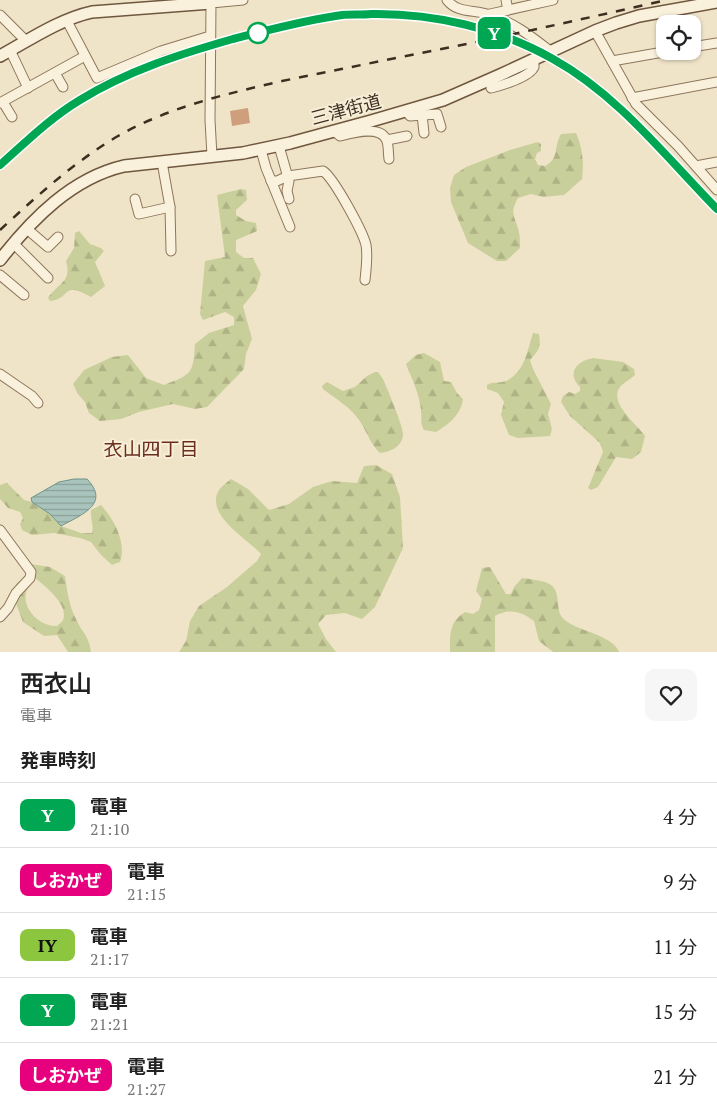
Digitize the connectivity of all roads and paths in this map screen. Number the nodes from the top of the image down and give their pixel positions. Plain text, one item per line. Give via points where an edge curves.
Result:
1 (243, 0) edge
2 (447, 0) edge
3 (506, 0) edge
4 (553, 0) edge
5 (211, 1) edge
6 (713, 1) edge
7 (179, 3) edge
8 (142, 4) edge
9 (508, 10) junction
10 (490, 14) junction
11 (0, 15) edge
12 (68, 21) junction
13 (595, 31) junction
14 (210, 36) junction
15 (26, 41) junction
16 (717, 43) edge
17 (701, 46) edge
18 (550, 52) junction
19 (5, 53) edge
20 (656, 53) edge
21 (85, 56) junction
22 (534, 59) junction
23 (612, 61) junction
24 (55, 72) junction
25 (717, 82) edge
26 (63, 87) dead end
27 (28, 88) junction
28 (491, 88) dead end
29 (632, 98) junction
30 (1, 102) edge
31 (406, 111) junction
32 (422, 115) junction
33 (12, 117) dead end
34 (442, 127) dead end
35 (334, 131) junction
36 (424, 133) dead end
37 (406, 136) dead end
38 (387, 140) junction
39 (279, 146) junction
40 (261, 150) junction
41 (212, 156) junction
42 (389, 159) dead end
43 (162, 162) junction
44 (717, 162) edge
45 (696, 166) junction
46 (288, 176) junction
47 (271, 181) junction
48 (717, 190) edge
49 (289, 199) dead end
50 (135, 200) dead end
51 (170, 207) junction
52 (290, 227) dead end
53 (27, 229) junction
54 (58, 237) dead end
55 (13, 243) junction
56 (171, 252) dead end
57 (0, 260) edge
58 (0, 275) edge
59 (48, 278) dead end
60 (365, 280) dead end
61 (24, 296) dead end
62 (0, 374) edge
63 (38, 403) dead end
64 (0, 530) edge
65 (0, 617) edge

1 - 5 street
2 - 10 street via 459,10
3 - 9 street
4 - 9 street
5 - 7 street
5 - 14 street
6 - 13 street, 三津街道 via 639,16
7 - 8 street
8 - 12 street via 82,14
9 - 10 street
10 - 18 street via 524,31
11 - 15 street
12 - 15 street
12 - 21 street
13 - 18 street, 三津街道
13 - 23 street
14 - 21 street via 160,50 97,78
14 - 41 street
15 - 19 street
16 - 17 street
18 - 22 street, 三津街道
19 - 27 street
20 - 23 street
21 - 24 street
22 - 28 street via 531,71 509,84
22 - 31 street, 三津街道 via 443,100
23 - 29 street
24 - 26 street
24 - 27 street
25 - 29 street
27 - 30 street
29 - 45 street
30 - 33 street
31 - 32 street via 410,116
31 - 35 street, 三津街道
32 - 34 street via 437,114
32 - 36 street
35 - 38 street via 340,136 375,131
35 - 39 street, 三津街道
37 - 38 street
38 - 42 street
39 - 40 street, 三津街道
39 - 46 street
40 - 41 street, 三津街道
40 - 47 street
41 - 43 street, 三津街道
43 - 51 street
43 - 53 street, 三津街道 via 110,170 83,181 61,196
44 - 45 street
45 - 48 street
46 - 47 street
46 - 49 street
46 - 60 street via 328,174 363,236 366,246
47 - 52 street
50 - 51 street via 139,214
51 - 56 street
53 - 54 street via 48,247
53 - 55 street, 三津街道
55 - 57 street, 三津街道
55 - 59 street
58 - 61 street
62 - 63 street
64 - 65 street via 30,572 30,578

